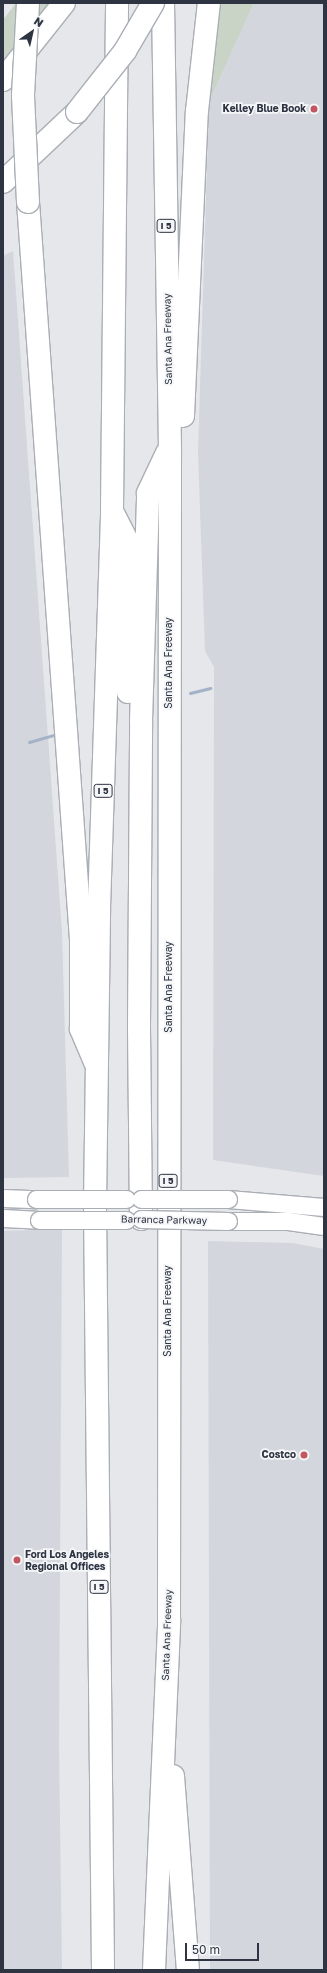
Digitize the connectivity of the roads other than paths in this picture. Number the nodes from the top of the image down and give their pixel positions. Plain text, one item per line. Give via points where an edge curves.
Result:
1 (28, 3) edge
2 (64, 3) edge
3 (117, 3) edge
4 (153, 3) edge
5 (163, 3) edge
6 (209, 3) edge
7 (3, 80) edge
8 (3, 182) edge
9 (170, 448) junction
10 (170, 495) junction
11 (112, 510) junction
12 (135, 1026) junction
13 (99, 1071) junction
14 (3, 1198) edge
15 (324, 1207) edge
16 (133, 1209) junction
17 (3, 1218) edge
18 (324, 1226) edge
19 (169, 1620) junction
20 (155, 1896) junction
21 (103, 1970) edge
22 (154, 1970) edge
23 (158, 1970) edge
24 (188, 1970) edge

1 - 13 highway, bridge via 23,95 29,216 81,940 81,1029
2 - 7 highway
3 - 11 highway, I 5
4 - 8 highway, bridge via 125,51 77,112
5 - 9 highway, Santa Ana Freeway / I 5
6 - 10 highway via 197,111 181,459
9 - 10 highway, Santa Ana Freeway / I 5
9 - 12 highway via 148,494
10 - 19 highway, Santa Ana Freeway / I 5
11 - 12 highway via 128,543
11 - 13 highway, I 5 via 99,908
12 - 16 highway
13 - 21 highway, I 5 via 95,1204
14 - 16 main road, Barranca Parkway, bridge
15 - 16 main road, Barranca Parkway, bridge via 228,1199
16 - 17 main road, Barranca Parkway, bridge via 39,1220
16 - 18 main road, Barranca Parkway, bridge via 228,1221 288,1221
19 - 20 highway, Santa Ana Freeway / I 5
19 - 24 highway via 172,1767
20 - 22 highway, Santa Ana Freeway / I 5
20 - 23 highway

